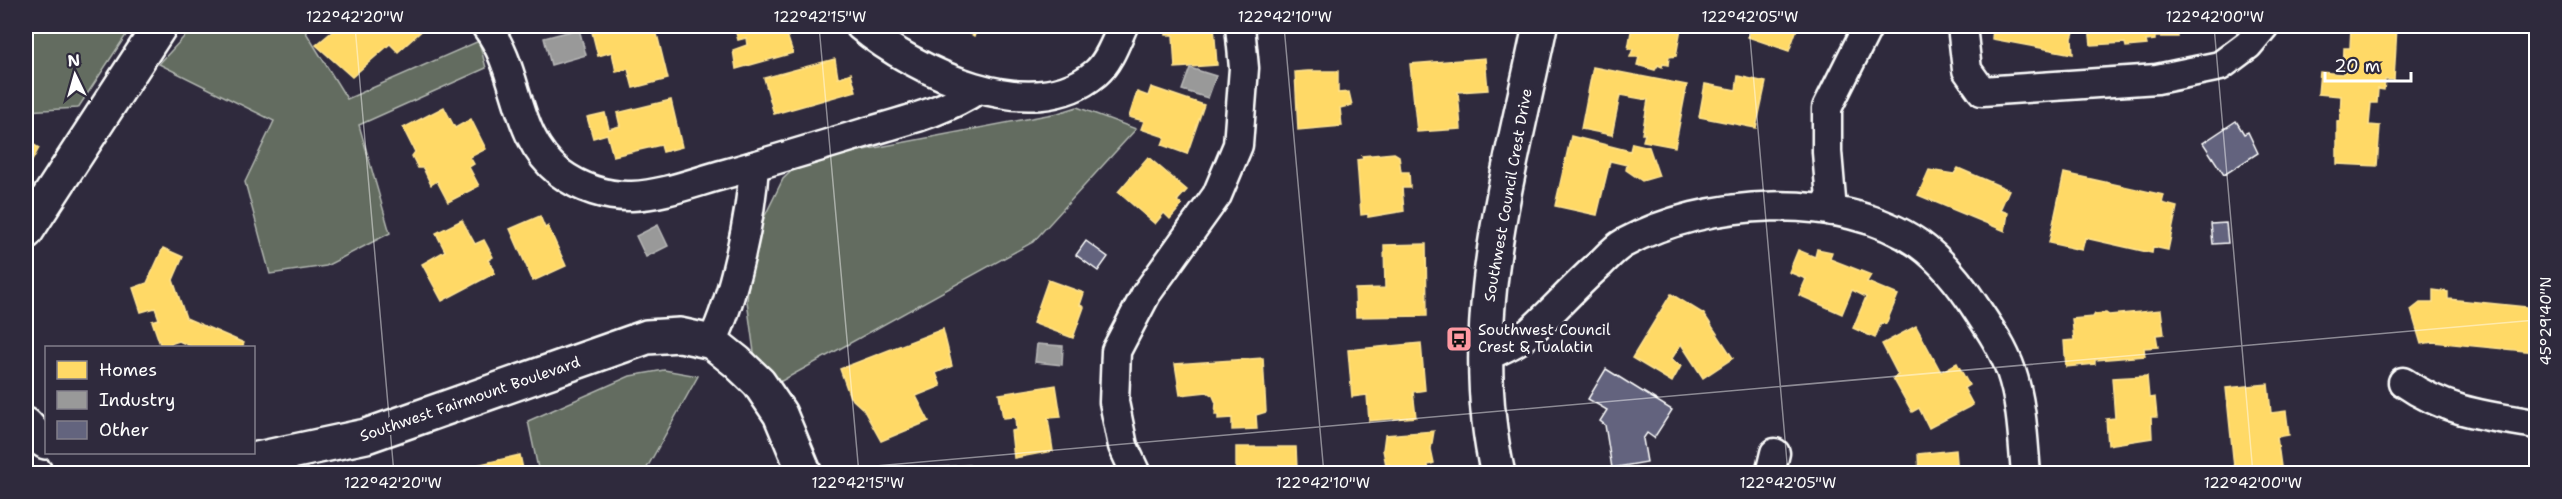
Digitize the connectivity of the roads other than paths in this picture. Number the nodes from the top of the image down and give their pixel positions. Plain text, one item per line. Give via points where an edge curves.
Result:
1 (160, 26) edge
2 (486, 26) edge
3 (860, 26) edge
4 (1123, 26) edge
5 (1240, 26) edge
6 (1540, 26) edge
7 (1868, 26) edge
8 (1962, 26) edge
9 (2264, 26) edge
10 (978, 89) junction
11 (754, 166) junction
12 (1832, 211) junction
13 (26, 232) edge
14 (712, 342) junction
15 (1485, 357) junction
16 (2403, 382) dead end
17 (2536, 424) edge
18 (26, 425) edge
19 (45, 441) edge
20 (67, 454) edge
21 (805, 474) edge
22 (1136, 474) edge
23 (1498, 474) edge
24 (2026, 474) edge

1 - 13 street
2 - 11 street via 503,51 524,125 547,160 575,182 590,189 630,196
3 - 10 street via 934,73
4 - 10 street via 1097,73 1074,86 1051,93 1014,95
5 - 22 street via 1244,68 1238,145 1217,195 1146,294 1116,351 1114,402 1123,446
6 - 15 street, Southwest Council Crest Drive via 1491,269
7 - 12 street via 1827,108
8 - 9 street via 1967,70 1982,92 2157,79 2220,66 2248,45
10 - 11 street via 942,109
11 - 14 street via 752,198 726,308
12 - 15 street via 1744,207 1651,231 1622,244 1520,340
12 - 24 street via 1894,230 1934,257 1962,287 2011,370 2020,411
14 - 20 street, Southwest Fairmount Boulevard via 680,335 648,337 366,436 253,460 179,469 114,468
14 - 21 street, Southwest Fairmount Boulevard via 759,383 780,414
15 - 23 street, Southwest Council Crest Drive via 1490,435
16 - 17 street via 2422,396 2450,408
18 - 19 street

